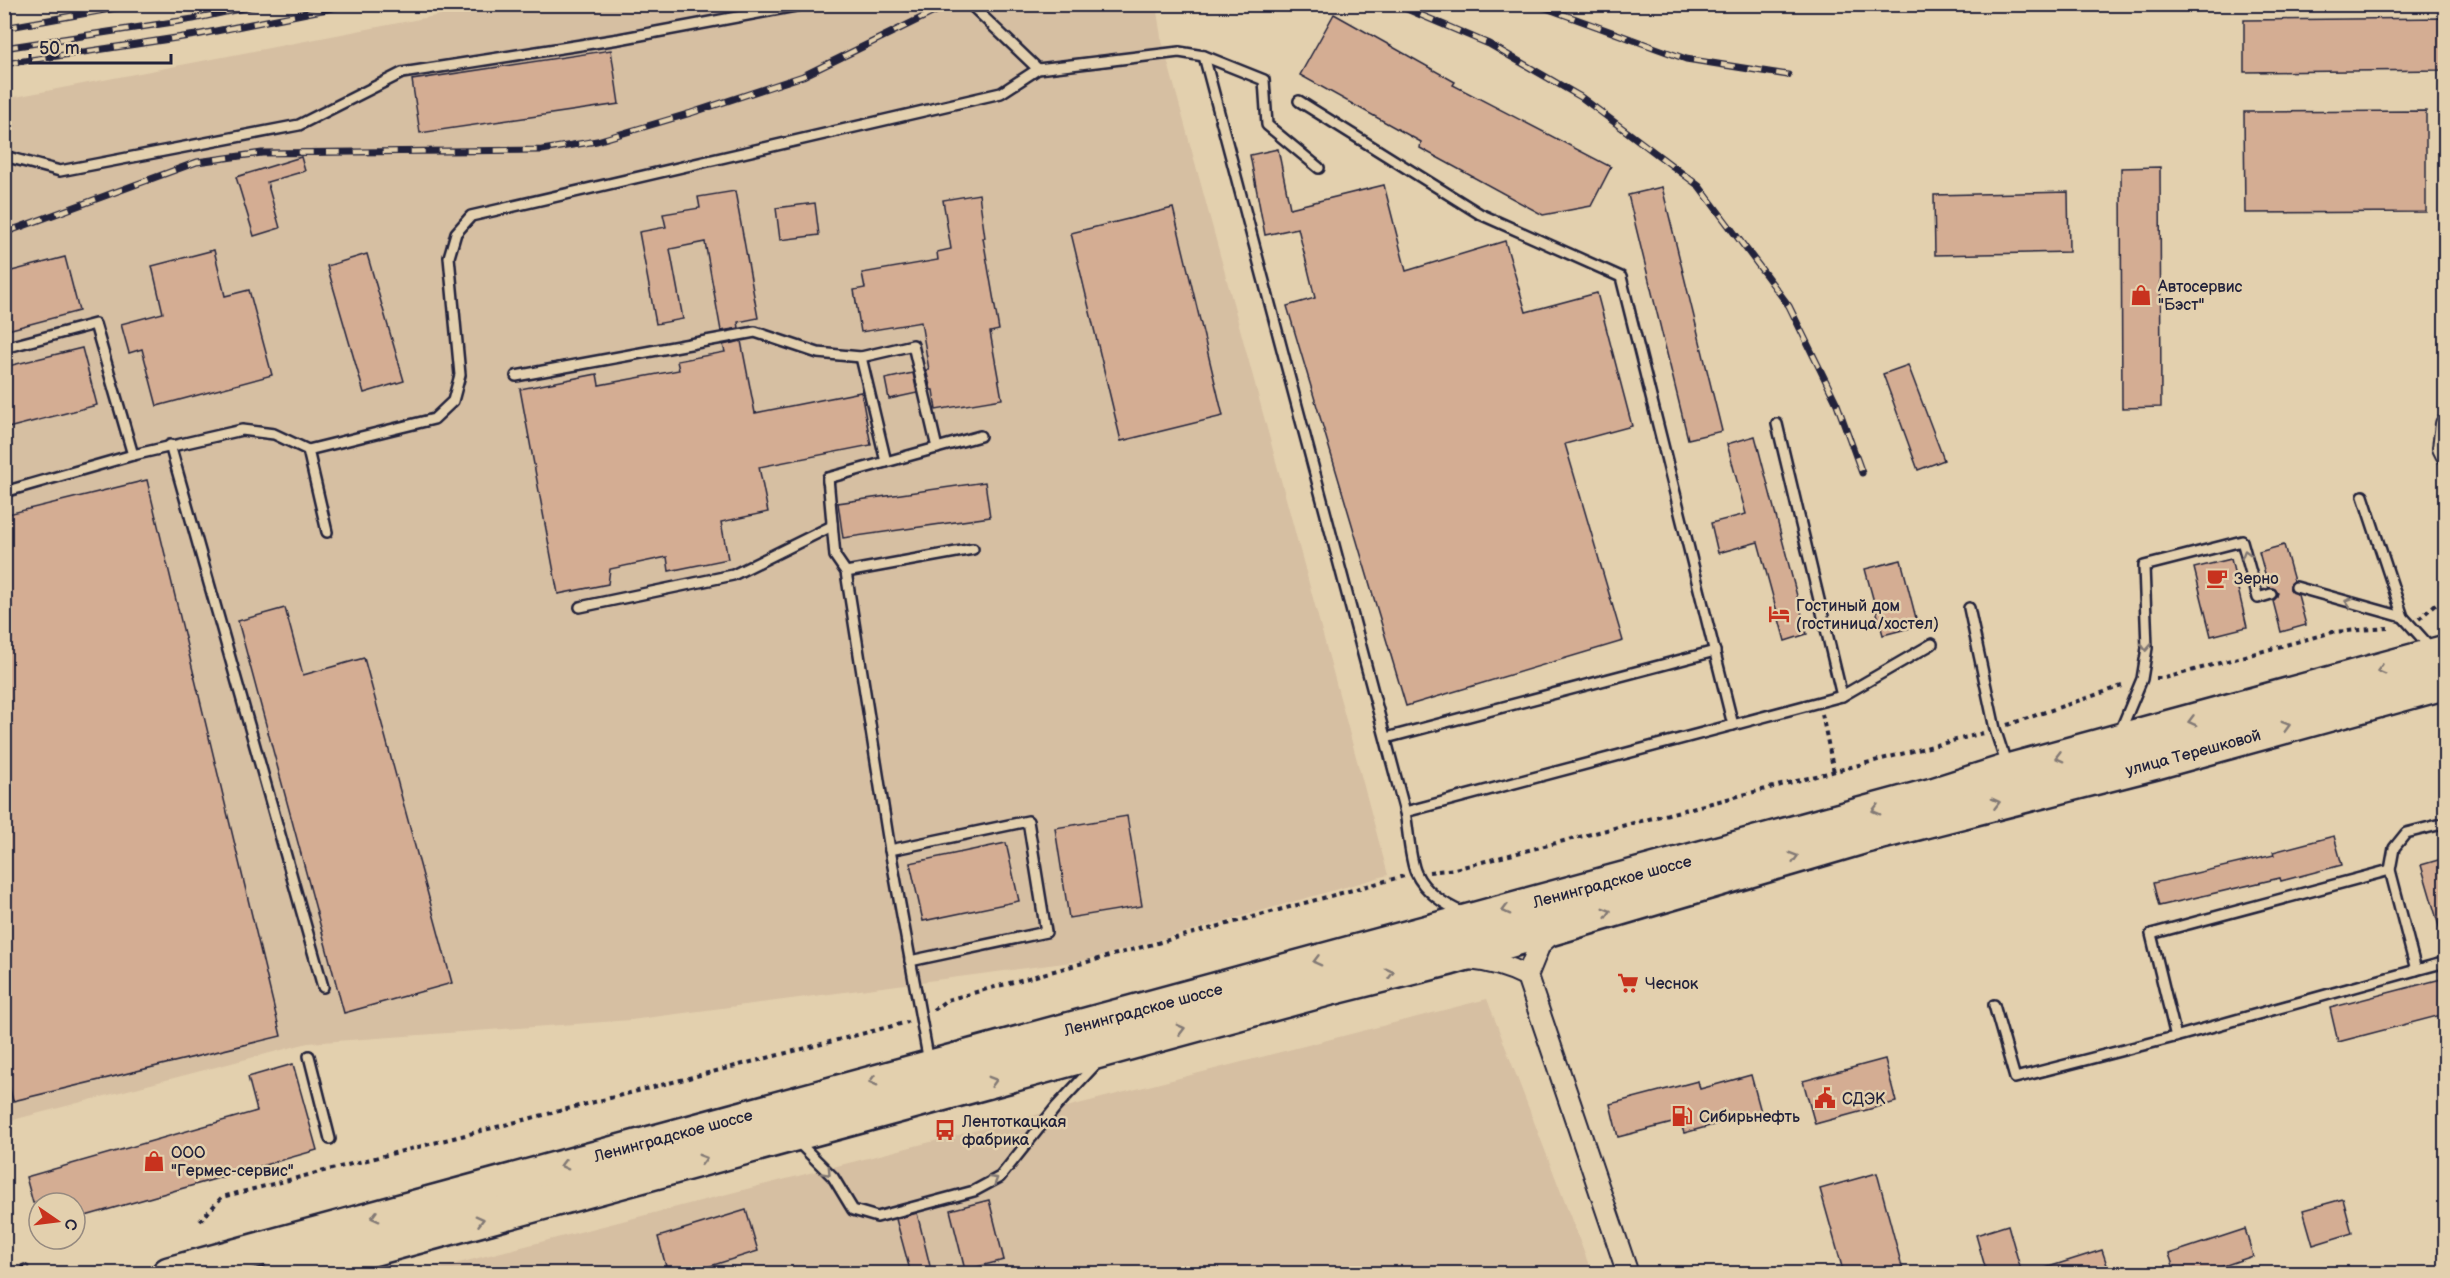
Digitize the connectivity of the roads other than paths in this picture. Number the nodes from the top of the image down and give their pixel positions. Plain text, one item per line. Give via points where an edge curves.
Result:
1 (806, 4) edge
2 (970, 4) edge
3 (1204, 56) junction
4 (1038, 69) junction
5 (1299, 101) dead end
6 (4, 156) edge
7 (1319, 168) dead end
8 (4, 348) edge
9 (861, 357) junction
10 (516, 376) dead end
11 (1777, 424) dead end
12 (2445, 424) edge
13 (980, 436) dead end
14 (170, 445) junction
15 (937, 448) junction
16 (308, 450) junction
17 (2445, 454) edge
18 (133, 455) junction
19 (886, 462) junction
20 (4, 492) edge
21 (2363, 496) dead end
22 (832, 526) junction
23 (327, 532) dead end
24 (973, 549) dead end
25 (846, 572) junction
26 (2296, 586) dead end
27 (2271, 594) dead end
28 (580, 607) dead end
29 (1969, 608) dead end
30 (2403, 617) junction
31 (1932, 644) dead end
32 (1714, 651) junction
33 (2443, 663) edge
34 (1842, 696) junction
35 (1733, 725) junction
36 (1386, 738) junction
37 (2116, 741) junction
38 (2008, 771) junction
39 (1405, 812) junction
40 (1939, 817) joint
41 (2445, 823) edge
42 (890, 850) junction
43 (2390, 870) junction
44 (1475, 918) junction
45 (1562, 925) junction
46 (1450, 958) junction
47 (910, 962) junction
48 (2445, 962) edge
49 (2416, 970) junction
50 (1527, 975) junction
51 (323, 987) dead end
52 (1994, 1005) dead end
53 (2176, 1037) junction
54 (1117, 1046) junction
55 (309, 1056) dead end
56 (933, 1082) junction
57 (782, 1137) junction
58 (330, 1139) dead end
59 (169, 1274) edge
60 (280, 1274) edge
61 (1628, 1274) edge

1 - 6 lane via 619,39 402,73 299,125 60,171
2 - 4 lane
3 - 4 lane via 1179,52
3 - 7 lane via 1263,80 1267,126
3 - 36 lane
4 - 16 lane via 1001,93 471,216 456,233 449,257 460,375 453,401 434,419
5 - 32 lane via 1480,214 1621,277
8 - 18 lane via 95,324
9 - 10 lane via 818,353 755,332
9 - 15 lane via 913,345
9 - 19 lane
11 - 34 lane
12 - 17 street
13 - 15 lane
14 - 16 lane via 242,430 274,434
14 - 18 lane
14 - 51 lane
15 - 19 lane
16 - 23 lane
18 - 20 lane
19 - 22 lane via 828,478
21 - 30 lane
22 - 25 lane via 835,556
22 - 28 lane via 733,575
24 - 25 lane
25 - 42 lane
30 -> 26 lane
27 -> 37 lane via 2258,598 2242,541 2144,566 2147,648 2142,679
29 - 38 lane
30 - 33 lane
31 - 34 lane
32 - 35 lane
32 - 36 lane
33 -> 37 highway, улица Терешковой
40 -> 33 highway, улица Терешковой via 2156,762
34 - 35 lane
35 - 39 lane
36 - 39 lane
37 -> 38 highway, Ленинградское шоссе
38 -> 44 highway, Ленинградское шоссе via 1933,795
39 - 44 lane via 1416,873 1449,906
45 -> 40 highway, Ленинградское шоссе
41 - 43 lane via 2406,833 2394,848
42 - 47 lane
42 - 47 lane via 1028,821 1046,932
43 - 49 lane
43 - 53 lane via 2151,934
44 -> 56 highway, Ленинградское шоссе
45 - 46 highway, Ленинградское шоссе
45 - 50 street via 1540,944
46 - 50 street via 1488,960
54 -> 46 highway, Ленинградское шоссе
47 - 56 lane
48 - 49 lane
49 - 53 lane
50 - 61 street
52 - 53 lane via 2015,1078
56 -> 54 highway, Ленинградское шоссе
57 -> 54 lane via 801,1145 833,1177 853,1210 877,1217 897,1212 974,1191 1000,1177 1077,1083
55 - 58 lane
56 - 57 highway, Ленинградское шоссе
56 -> 59 highway, Ленинградское шоссе via 775,1107
60 -> 57 highway, Ленинградское шоссе

